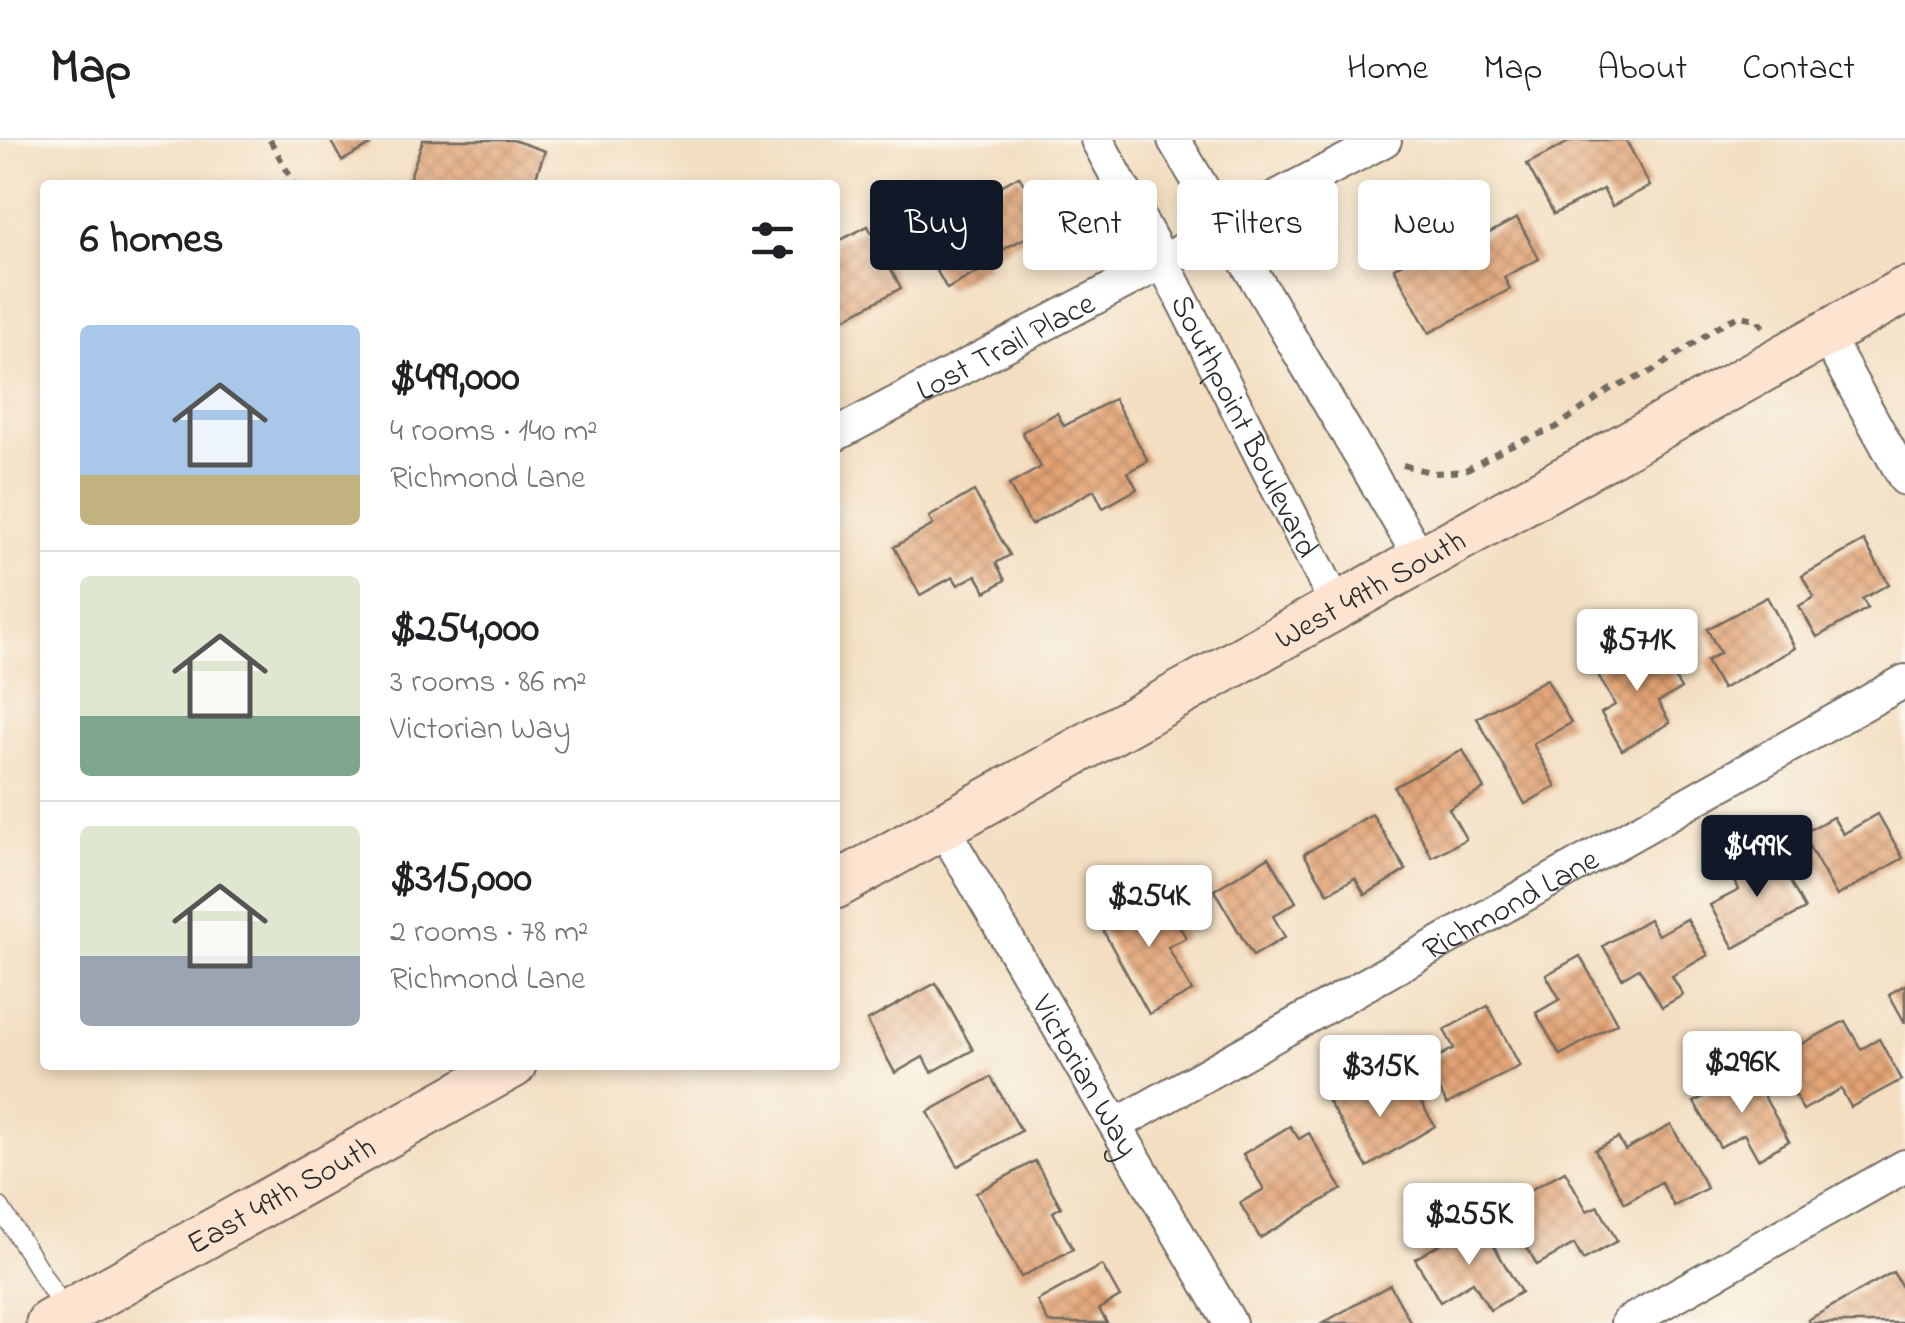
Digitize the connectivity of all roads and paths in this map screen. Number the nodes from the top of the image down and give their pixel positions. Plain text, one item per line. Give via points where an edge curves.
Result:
1 (270, 140) edge
2 (1097, 140) edge
3 (1174, 140) edge
4 (1384, 140) edge
5 (292, 180) edge
6 (1198, 180) edge
7 (1308, 180) edge
8 (1177, 253) edge
9 (1163, 262) junction
10 (1251, 270) edge
11 (1905, 290) edge
12 (1766, 332) dead end
13 (1825, 334) junction
14 (840, 432) edge
15 (1390, 458) dead end
16 (1905, 479) edge
17 (1421, 559) junction
18 (1338, 606) junction
19 (1905, 682) edge
20 (942, 826) junction
21 (840, 883) edge
22 (504, 1070) edge
23 (1116, 1124) junction
24 (1905, 1166) edge
25 (0, 1207) edge
26 (58, 1318) edge
27 (1230, 1323) edge
28 (1627, 1323) edge

1 - 5 path
2 - 9 street, Southpoint Boulevard
3 - 6 street
4 - 7 street, Lost Trail Place
8 - 9 street, Lost Trail Place
9 - 14 street, Lost Trail Place
9 - 18 street, Southpoint Boulevard
10 - 17 street
11 - 13 street, West 49th South
12 - 15 path via 1757,320 1739,316 1555,428 1464,471 1433,473
13 - 16 street
13 - 17 street, West 49th South
17 - 18 street, West 49th South
18 - 20 street, West 49th South
19 - 23 street, Richmond Lane
20 - 21 street, West 49th South
20 - 23 street, Victorian Way
22 - 26 street, East 49th South
23 - 27 street, Victorian Way
24 - 28 street
25 - 26 lane

